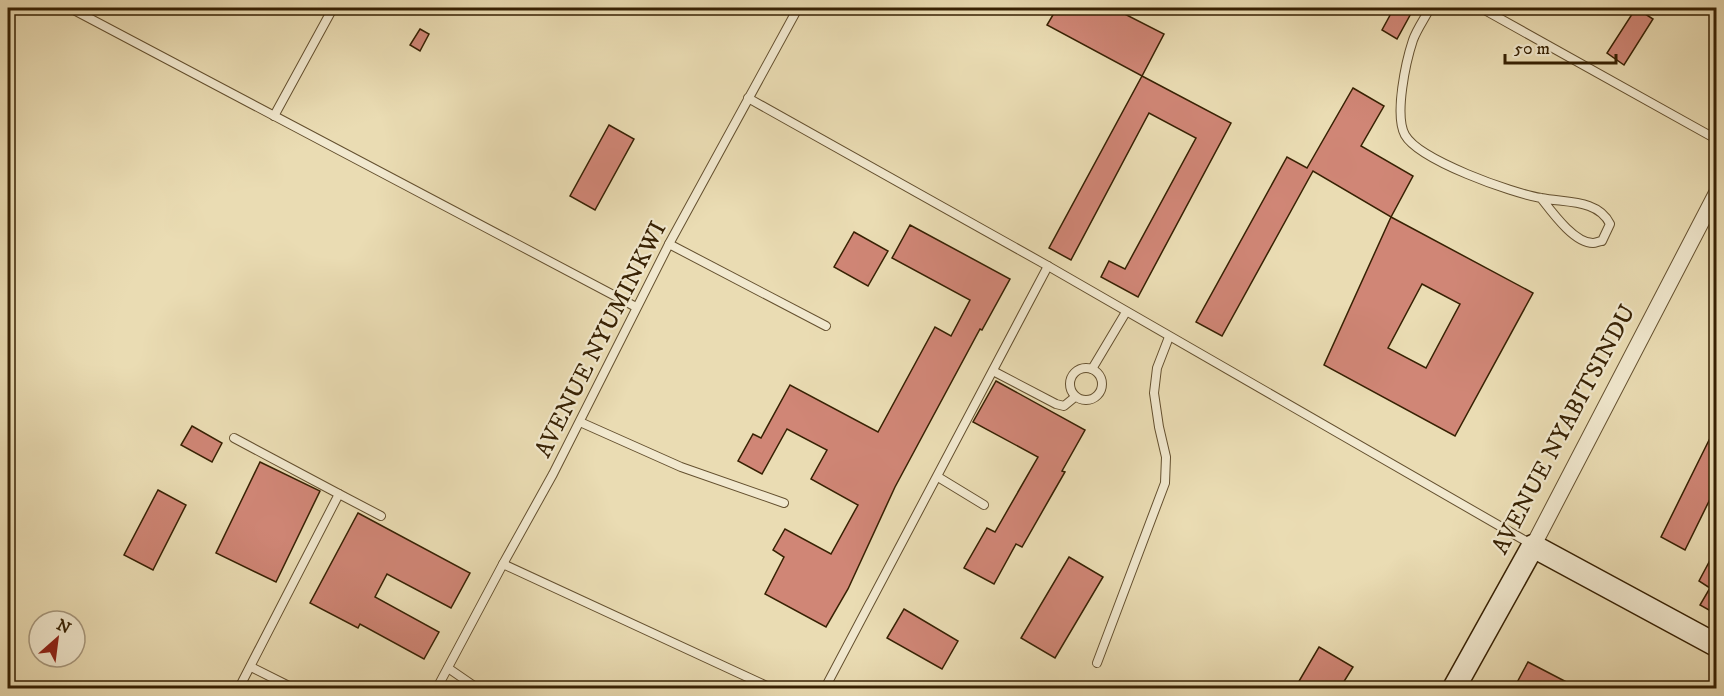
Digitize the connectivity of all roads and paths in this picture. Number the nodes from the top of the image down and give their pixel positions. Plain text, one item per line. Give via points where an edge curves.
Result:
1 (70, 8) edge
2 (333, 8) edge
3 (798, 8) edge
4 (1430, 8) edge
5 (1481, 8) edge
6 (1490, 10) edge
7 (748, 98) junction
8 (274, 116) junction
9 (1716, 139) edge
10 (1716, 194) edge
11 (1541, 198) junction
12 (669, 243) junction
13 (1048, 266) junction
14 (636, 307) junction
15 (1126, 312) junction
16 (826, 326) dead end
17 (1169, 337) junction
18 (1092, 369) junction
19 (993, 371) junction
20 (1075, 397) junction
21 (580, 422) junction
22 (234, 438) dead end
23 (938, 477) junction
24 (339, 494) junction
25 (784, 502) dead end
26 (984, 505) dead end
27 (381, 516) dead end
28 (1533, 546) junction
29 (502, 564) junction
30 (1716, 645) edge
31 (1097, 663) dead end
32 (251, 667) junction
33 (448, 668) junction
34 (239, 688) edge
35 (293, 688) edge
36 (437, 688) edge
37 (477, 688) edge
38 (771, 688) edge
39 (825, 688) edge
40 (1454, 688) edge

1 - 8 lane
2 - 8 lane
3 - 7 lane, AVENUE NYUMINKWI
4 - 11 lane via 1413,38 1404,72 1400,107 1403,133 1412,145 1430,156 1503,189
5 - 6 lane
6 - 9 lane
7 - 12 lane, AVENUE NYUMINKWI
7 - 13 lane
8 - 14 lane
10 - 28 street, AVENUE NYABITSINDU
11 - 11 lane via 1595,207 1606,215 1610,224 1607,234 1602,241 1592,243 1575,236
12 - 14 lane, AVENUE NYUMINKWI
12 - 16 lane
13 - 15 lane
13 - 19 lane
14 - 21 lane, AVENUE NYUMINKWI
15 - 17 lane
15 - 18 lane
17 - 28 lane
17 - 31 lane via 1156,368 1154,393 1166,457 1165,483
18 - 20 lane via 1074,372 1070,390
18 - 20 lane via 1102,384 1100,393 1084,401
19 - 20 lane via 1056,404 1064,406
19 - 23 lane
21 - 25 lane via 681,467
21 - 29 lane, AVENUE NYUMINKWI
22 - 24 lane
23 - 26 lane
23 - 39 lane
24 - 27 lane
24 - 32 lane
28 - 30 street
28 - 40 street, AVENUE NYABITSINDU
29 - 33 lane, AVENUE NYUMINKWI
29 - 38 lane
32 - 34 lane
32 - 35 lane
33 - 36 lane, AVENUE NYUMINKWI
33 - 37 lane

